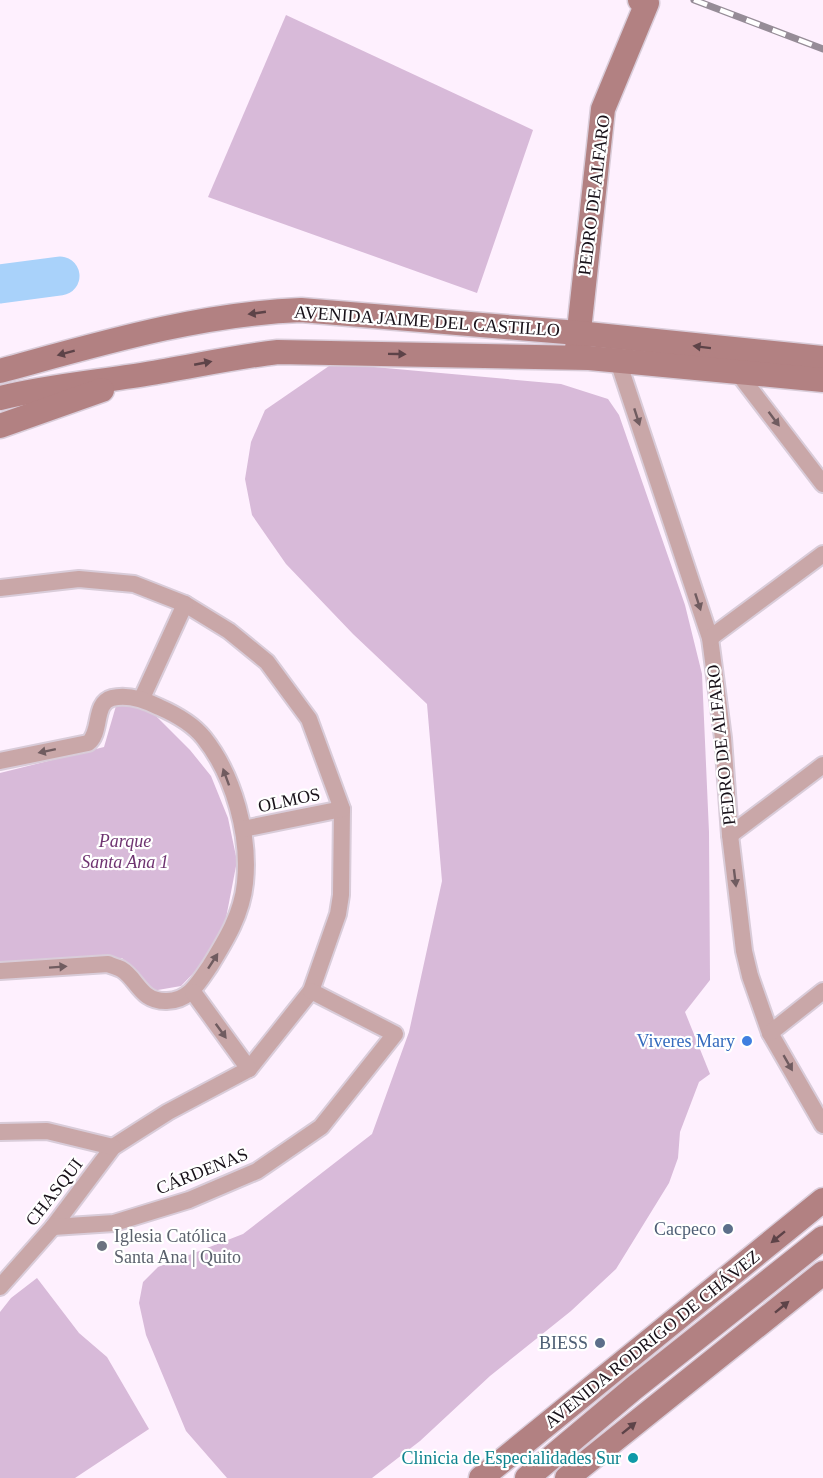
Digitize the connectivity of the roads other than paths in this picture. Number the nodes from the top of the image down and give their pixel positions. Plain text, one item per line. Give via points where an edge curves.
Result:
1 (644, 2) edge
2 (578, 333) junction
3 (613, 337) junction
4 (576, 358) junction
5 (823, 358) edge
6 (616, 362) junction
7 (738, 362) junction
8 (0, 371) edge
9 (146, 374) junction
10 (823, 380) edge
11 (0, 398) edge
12 (0, 426) edge
13 (823, 484) edge
14 (823, 554) edge
15 (0, 588) edge
16 (185, 604) junction
17 (710, 638) junction
18 (142, 698) junction
19 (0, 761) edge
20 (823, 765) edge
21 (342, 809) junction
22 (243, 829) junction
23 (730, 835) junction
24 (0, 972) edge
25 (311, 991) junction
26 (823, 991) edge
27 (193, 992) junction
28 (770, 1033) junction
29 (249, 1069) junction
30 (823, 1125) edge
31 (0, 1132) edge
32 (113, 1147) junction
33 (823, 1200) edge
34 (53, 1227) junction
35 (823, 1238) edge
36 (823, 1273) edge
37 (0, 1287) edge
38 (481, 1478) edge
39 (527, 1478) edge
40 (567, 1478) edge

1 - 2 main road, PEDRO DE ALFARO via 603,109
2 - 3 main road, AVENIDA JAIME DEL CASTILLO
2 - 4 main road, PEDRO DE ALFARO
2 -> 8 main road, AVENIDA JAIME DEL CASTILLO via 341,312 267,312 148,332
3 - 6 street, PEDRO DE ALFARO
7 -> 3 main road, AVENIDA JAIME DEL CASTILLO
4 - 6 main road, AVENIDA JAIME DEL CASTILLO
9 -> 4 main road, AVENIDA JAIME DEL CASTILLO via 278,352
5 - 7 main road, AVENIDA JAIME DEL CASTILLO
6 - 7 main road, AVENIDA JAIME DEL CASTILLO
6 -> 17 street, PEDRO DE ALFARO
7 - 10 main road, AVENIDA JAIME DEL CASTILLO
7 -> 13 street
9 - 11 main road, AVENIDA JAIME DEL CASTILLO via 42,388
9 - 12 main road
14 - 17 street
15 - 16 street via 79,579 134,584
16 - 18 street
16 - 21 street via 230,631 267,662 309,719
17 - 23 street, PEDRO DE ALFARO
18 -> 19 street via 105,701 94,739 88,743
22 -> 18 street via 224,770 203,736 176,715
20 - 23 street
21 - 22 street, OLMOS
21 - 25 street via 339,904
27 -> 22 street via 232,932 245,884
23 -> 28 street, PEDRO DE ALFARO via 744,951
24 -> 27 street via 108,964 123,969 145,996 167,1001
25 - 29 street
25 - 34 street, CÁRDENAS via 395,1034 321,1127 257,1171 189,1200 114,1223
26 - 28 street
27 -> 29 street
28 -> 30 street, PEDRO DE ALFARO
29 - 32 street
31 - 32 street via 47,1131
32 - 34 street, CHASQUI
33 -> 38 main road, AVENIDA RODRIGO DE CHÁVEZ
34 - 37 street, CHASQUI
35 - 39 main road, AVENIDA RODRIGO DE CHÁVEZ
40 -> 36 main road

